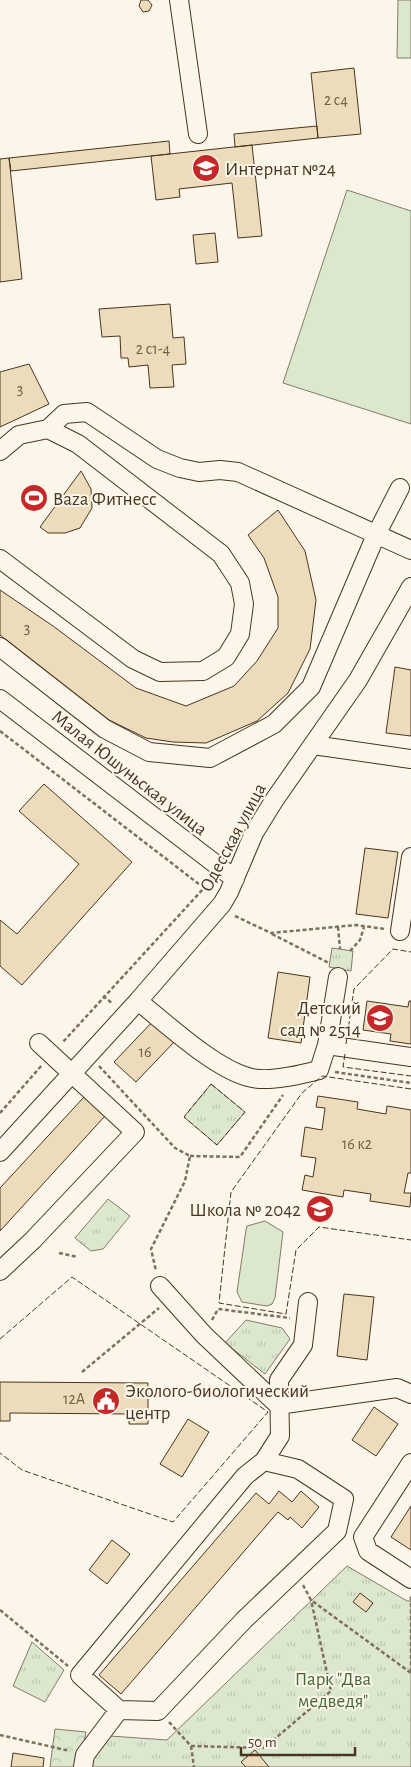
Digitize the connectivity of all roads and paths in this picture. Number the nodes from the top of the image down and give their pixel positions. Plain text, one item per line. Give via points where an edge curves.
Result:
1 (179, 0) edge
2 (198, 134) dead end
3 (48, 429) junction
4 (0, 451) edge
5 (400, 488) dead end
6 (376, 535) junction
7 (411, 550) edge
8 (0, 559) edge
9 (411, 587) edge
10 (0, 647) edge
11 (0, 699) edge
12 (0, 731) edge
13 (313, 745) junction
14 (411, 759) edge
15 (411, 857) edge
16 (235, 880) junction
17 (235, 916) dead end
18 (364, 926) junction
19 (338, 927) junction
20 (400, 931) joint
21 (271, 933) junction
22 (340, 950) dead end
23 (350, 951) dead end
24 (334, 970) joint
25 (138, 1001) junction
26 (327, 1046) junction
27 (46, 1049) junction
28 (87, 1056) junction
29 (411, 1057) edge
30 (319, 1070) junction
31 (71, 1072) junction
32 (295, 1077) junction
33 (411, 1083) edge
34 (0, 1113) edge
35 (0, 1152) edge
36 (190, 1156) junction
37 (58, 1253) dead end
38 (78, 1257) dead end
39 (0, 1271) edge
40 (165, 1292) junction
41 (308, 1302) dead end
42 (218, 1310) dead end
43 (306, 1320) junction
44 (82, 1372) dead end
45 (411, 1394) edge
46 (278, 1405) junction
47 (264, 1461) junction
48 (411, 1463) edge
49 (295, 1570) junction
50 (411, 1579) edge
51 (411, 1587) edge
52 (311, 1600) junction
53 (0, 1610) edge
54 (411, 1673) edge
55 (80, 1676) junction
56 (119, 1710) junction
57 (158, 1711) junction
58 (0, 1735) edge
59 (191, 1746) junction
60 (84, 1761) edge
61 (194, 1767) edge

1 - 2 street
3 - 4 street via 19,435
3 - 6 street via 64,414 87,412 157,459 199,472 238,472
3 - 8 street via 78,444 221,554 240,583 244,604 240,634 226,657 203,671 160,672 134,659
5 - 6 street
6 - 7 street
6 - 10 street via 311,687 274,724 210,758 149,752 105,729
9 - 13 street, Одесская улица via 358,680
11 - 16 street, Малая Юшуньская улица
12 - 27 path via 204,888
13 - 14 street
13 - 16 street, Одесская улица via 254,833
15 - 20 street
16 - 25 street, Одесская улица via 222,904
17 - 21 path
18 - 19 path
18 - 20 path
18 - 23 path via 360,940
19 - 21 path
19 - 22 path
21 - 24 path
24 - 26 street
25 - 28 street, Одесская улица
25 - 32 street via 211,1059 248,1078
26 - 29 street
26 - 30 street
27 - 31 street
27 - 34 path
28 - 31 street, Одесская улица
28 - 36 path via 175,1148
30 - 32 street
30 - 33 path
31 - 35 street, Одесская улица
31 - 39 street via 135,1132
32 - 36 path via 240,1158
36 - 40 path via 185,1181 152,1249
37 - 38 path
40 - 44 path
40 - 46 street
41 - 43 street
42 - 43 path
43 - 46 street via 303,1345 279,1380
45 - 46 street via 397,1388
46 - 47 street via 280,1436
47 - 49 street via 298,1469 344,1499 337,1531
47 - 55 street via 245,1476
48 - 50 street via 363,1537 368,1551
49 - 52 path
49 - 57 street
51 - 54 path
52 - 54 path
52 - 59 path via 331,1691 264,1748
53 - 55 path
55 - 56 street
56 - 57 street
56 - 60 street
57 - 59 path
58 - 60 path
59 - 61 path

